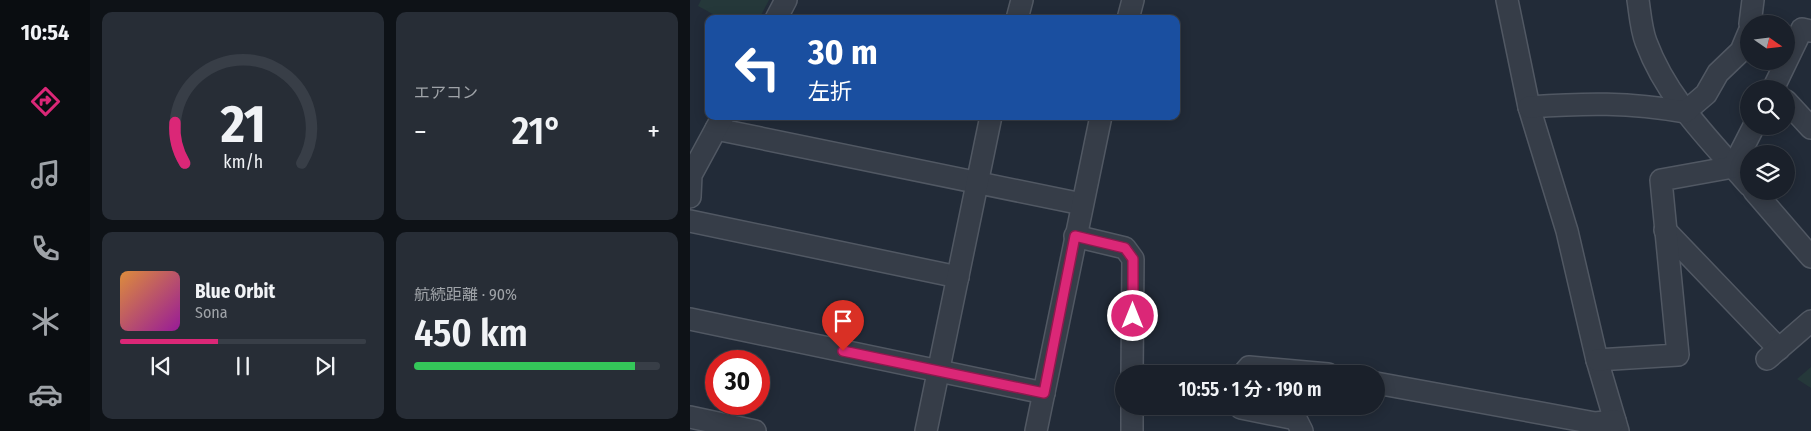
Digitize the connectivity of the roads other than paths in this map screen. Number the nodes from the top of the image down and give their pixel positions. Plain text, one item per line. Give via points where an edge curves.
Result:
1 (786, 0) edge
2 (1022, 0) edge
3 (1133, 0) edge
4 (1507, 0) edge
5 (1638, 0) edge
6 (1753, 0) edge
7 (778, 15) edge
8 (1018, 15) edge
9 (1129, 15) edge
10 (1751, 15) edge
11 (1811, 31) edge
12 (1740, 52) edge
13 (1782, 80) edge
14 (1529, 107) junction
15 (1795, 111) edge
16 (1685, 112) junction
17 (990, 120) edge
18 (1101, 120) edge
19 (719, 122) edge
20 (1811, 128) edge
21 (1749, 135) edge
22 (1733, 167) junction
23 (690, 174) edge
24 (1740, 175) edge
25 (977, 183) junction
26 (690, 197) edge
27 (1762, 200) edge
28 (1082, 204) junction
29 (690, 221) edge
30 (1666, 230) junction
31 (1075, 236) junction
32 (1811, 257) edge
33 (958, 278) junction
34 (690, 318) edge
35 (1811, 321) edge
36 (1597, 360) junction
37 (1132, 365) edge
38 (938, 371) junction
39 (1385, 385) edge
40 (1044, 393) junction
41 (1132, 415) edge
42 (1276, 415) edge
43 (690, 417) edge
44 (1616, 426) edge
45 (755, 431) edge
46 (926, 431) edge
47 (1036, 431) edge
48 (1132, 431) edge
49 (1302, 431) edge

1 - 7 street
2 - 8 street
3 - 9 street
4 - 14 street
5 - 16 street via 1646,41
6 - 10 street
11 - 13 street via 1802,30
12 - 16 street via 1718,73 1706,94
14 - 16 street via 1635,104
14 - 36 street via 1567,231
15 - 20 street
16 - 22 street
17 - 25 street
18 - 28 street
19 - 23 street
19 - 25 street
21 - 22 street
22 - 24 street
22 - 30 street via 1661,180
23 - 26 street
25 - 28 street
25 - 33 street
27 - 32 street
28 - 31 street
29 - 33 street
30 - 35 street via 1773,354
30 - 36 street via 1678,355
31 - 37 street via 1125,248 1133,259
31 - 40 street
33 - 38 street
34 - 38 street
36 - 44 street
38 - 40 street
38 - 46 street
39 - 44 street
40 - 47 street
41 - 48 street
42 - 49 street via 1296,419
43 - 45 street

